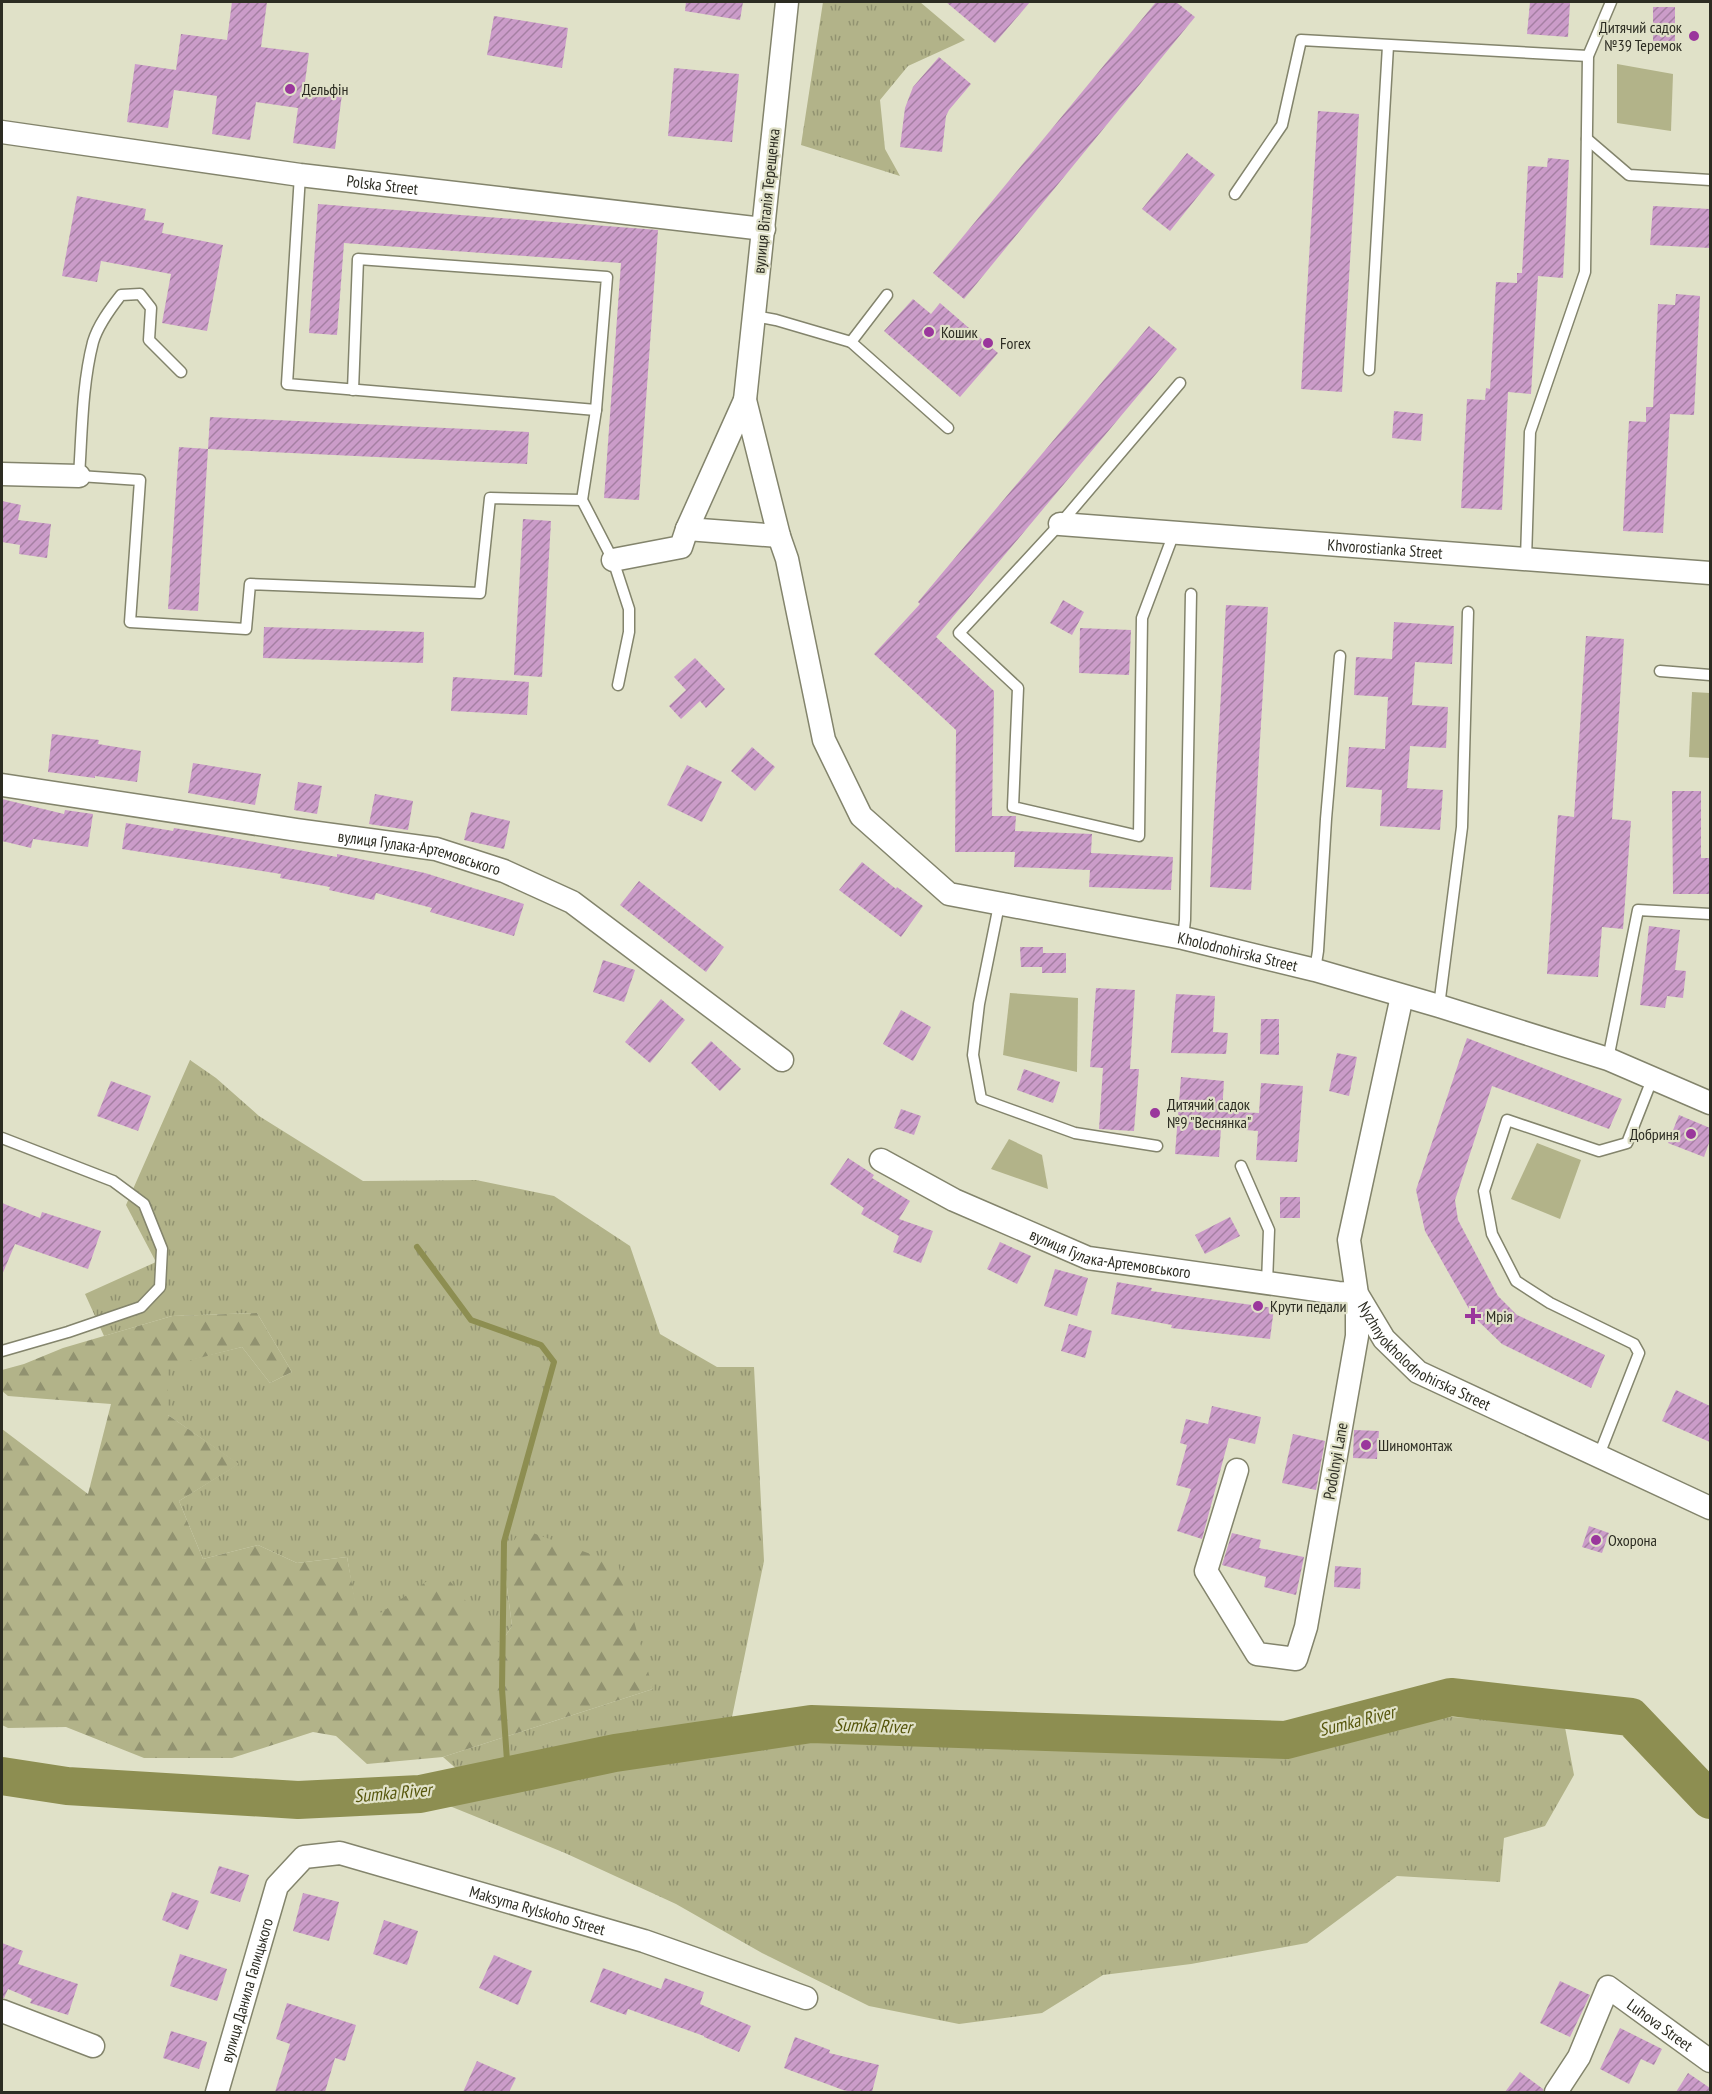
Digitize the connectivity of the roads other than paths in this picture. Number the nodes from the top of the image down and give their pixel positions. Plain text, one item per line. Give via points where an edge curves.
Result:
1 (787, 2) edge
2 (1611, 2) edge
3 (1388, 46) junction
4 (1588, 56) junction
5 (2, 132) edge
6 (1587, 139) junction
7 (300, 175) junction
8 (1710, 180) edge
9 (1234, 194) dead end
10 (764, 229) junction
11 (887, 295) dead end
12 (754, 316) junction
13 (851, 342) junction
14 (1369, 370) dead end
15 (181, 372) dead end
16 (1180, 382) dead end
17 (353, 390) junction
18 (745, 400) junction
19 (596, 410) junction
20 (948, 428) dead end
21 (2, 474) edge
22 (79, 476) junction
23 (582, 500) junction
24 (1060, 524) junction
25 (687, 529) junction
26 (1174, 533) junction
27 (779, 536) junction
28 (1526, 559) junction
29 (613, 560) junction
30 (1710, 573) edge
31 (1191, 594) dead end
32 (1468, 612) dead end
33 (1340, 656) dead end
34 (1660, 671) dead end
35 (1710, 675) edge
36 (618, 685) dead end
37 (824, 740) joint
38 (2, 784) edge
39 (999, 905) junction
40 (1710, 914) edge
41 (1183, 938) junction
42 (1315, 970) junction
43 (1402, 996) junction
44 (1439, 1006) junction
45 (1608, 1059) junction
46 (782, 1060) dead end
47 (1653, 1077) junction
48 (1710, 1103) edge
49 (2, 1138) edge
50 (1157, 1146) dead end
51 (881, 1160) dead end
52 (1241, 1166) dead end
53 (1267, 1283) junction
54 (1357, 1294) junction
55 (2, 1351) edge
56 (1599, 1455) junction
57 (1237, 1470) dead end
58 (1710, 1508) edge
59 (277, 1886) joint
60 (807, 1998) dead end
61 (2, 2012) edge
62 (93, 2046) dead end
63 (1710, 2061) edge
64 (217, 2092) edge
65 (1556, 2092) edge

1 - 10 street, вулиця Віталія Терещенка
2 - 4 lane
3 - 4 lane
3 - 9 lane via 1301,40 1282,125
3 - 14 lane
4 - 6 lane
5 - 7 street, Polska Street
6 - 8 lane via 1629,175
6 - 28 lane via 1585,272 1530,432
7 - 10 street, Polska Street
7 - 17 lane via 287,384
10 - 12 street, вулиця Віталія Терещенка
11 - 13 lane
12 - 13 lane
12 - 18 street, вулиця Віталія Терещенка
13 - 20 lane
15 - 22 lane via 149,340 151,308 140,294 121,295 93,341
16 - 24 lane
17 - 19 lane
17 - 19 lane via 358,259 607,277
18 - 25 street, вулиця Віталія Терещенка
18 - 27 street, вулиця Віталія Терещенка
19 - 23 lane
21 - 22 street
22 - 23 lane via 140,480 130,622 246,628 250,584 480,593 489,498
23 - 29 lane
24 - 26 street, Khvorostianka Street
24 - 26 lane via 959,633 1018,688 1013,807 1139,836 1142,618
25 - 27 street
25 - 29 street, вулиця Віталія Терещенка via 681,547
26 - 28 street, Khvorostianka Street
27 - 37 street, вулиця Віталія Терещенка
28 - 30 street, Khvorostianka Street
29 - 36 lane via 629,609 629,632
31 - 41 lane
32 - 44 lane via 1462,827
33 - 42 lane
34 - 35 lane
37 - 39 street, Kholodnohirska Street via 861,816 949,894
38 - 46 street, вулиця Гулака-Артемовського via 436,849 504,871 572,902
39 - 41 street, Kholodnohirska Street
39 - 50 lane via 973,1055 981,1099 1075,1133
40 - 45 lane via 1638,910
41 - 42 street, Kholodnohirska Street
42 - 43 street, Kholodnohirska Street
43 - 44 street, Kholodnohirska Street
43 - 54 street, Nyzhnyokholodnohirska Street via 1349,1239
44 - 45 street, Kholodnohirska Street
45 - 47 street, Kholodnohirska Street
47 - 48 street, Kholodnohirska Street
47 - 56 lane via 1627,1143 1599,1151 1507,1120 1484,1191 1492,1234 1516,1281 1550,1303 1634,1344 1639,1353
49 - 55 lane via 113,1181 144,1204 162,1249 160,1287 141,1307
51 - 53 street, вулиця Гулака-Артемовського via 954,1200 1088,1258
52 - 53 lane via 1269,1230
53 - 54 street, вулиця Гулака-Артемовського
54 - 56 street, Nyzhnyokholodnohirska Street via 1384,1340 1418,1372
54 - 57 street, Podolnyi Lane via 1357,1336 1306,1627 1296,1659 1257,1654 1206,1571
56 - 58 street, Nyzhnyokholodnohirska Street
59 - 60 street, Maksyma Rylskoho Street via 304,1857 340,1853 644,1941
59 - 64 street, вулиця Данила Галицького
61 - 62 street
63 - 65 street, Luhova Street via 1608,1987 1579,2057

